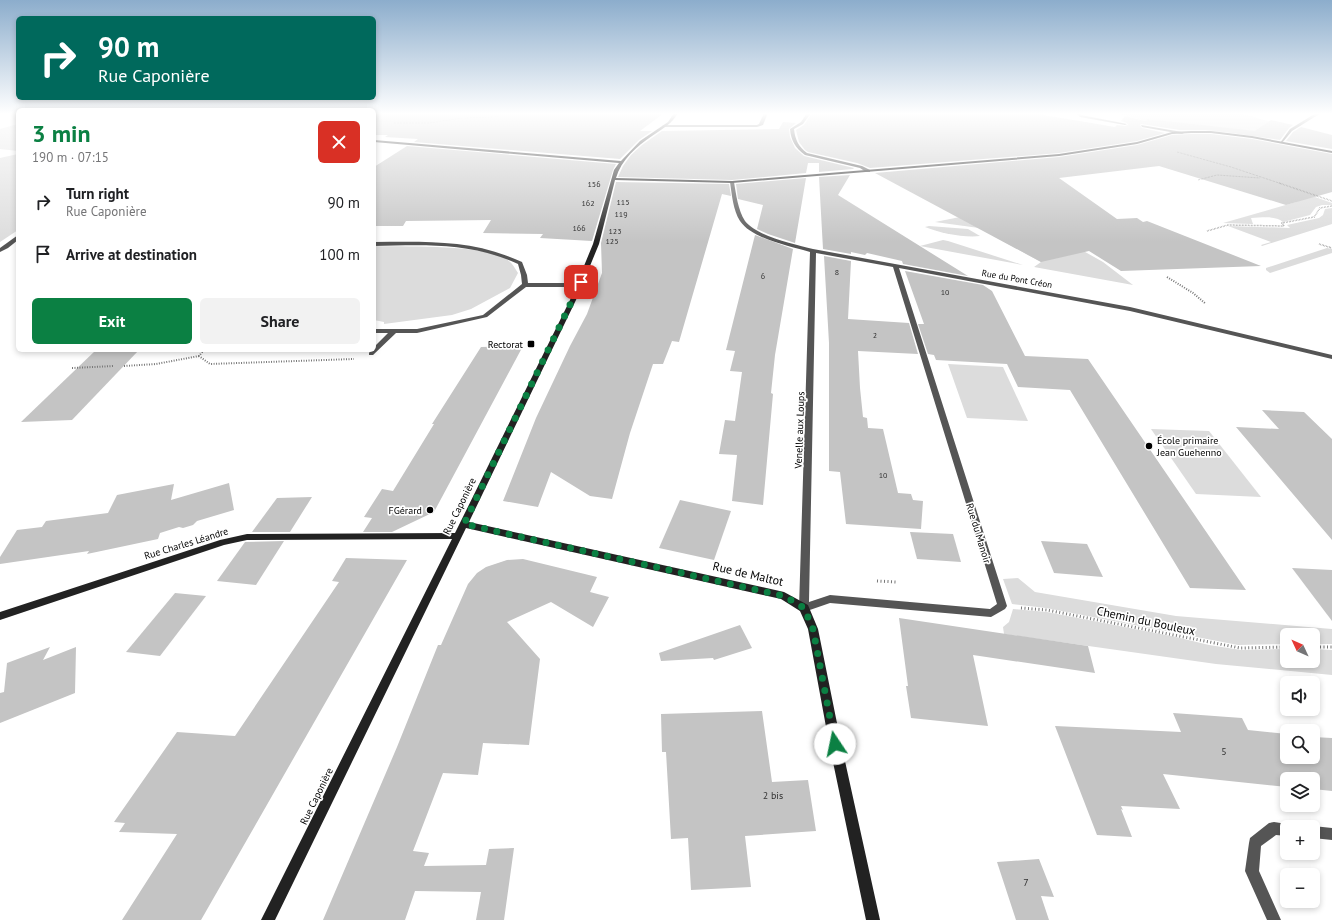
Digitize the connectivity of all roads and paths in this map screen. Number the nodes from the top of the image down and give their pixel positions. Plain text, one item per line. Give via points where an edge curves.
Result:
1 (553, 156) edge
2 (627, 156) edge
3 (814, 156) edge
4 (1039, 156) edge
5 (1190, 156) edge
6 (621, 162) junction
7 (868, 171) junction
8 (1266, 178) junction
9 (614, 179) junction
10 (1198, 180) dead end
11 (732, 182) junction
12 (1332, 201) edge
13 (1332, 206) edge
14 (1207, 231) dead end
15 (16, 239) edge
16 (376, 244) edge
17 (1319, 244) dead end
18 (1332, 248) edge
19 (0, 250) edge
20 (813, 252) junction
21 (896, 267) junction
22 (1167, 277) dead end
23 (525, 285) junction
24 (579, 285) junction
25 (1206, 304) dead end
26 (376, 331) edge
27 (394, 331) junction
28 (376, 349) edge
29 (202, 352) edge
30 (199, 356) junction
31 (1332, 357) edge
32 (360, 358) dead end
33 (114, 366) dead end
34 (124, 366) dead end
35 (72, 368) dead end
36 (464, 524) junction
37 (458, 536) junction
38 (1002, 606) junction
39 (804, 608) junction
40 (0, 616) edge
41 (1280, 647) edge
42 (1320, 647) edge
43 (1332, 647) edge
44 (1280, 829) edge
45 (1320, 833) edge
46 (1332, 834) edge
47 (268, 920) edge
48 (873, 920) edge
49 (1274, 920) edge

1 - 6 street
2 - 6 street, Rue Caponière
3 - 7 street
4 - 7 street
5 - 8 path
6 - 9 street, Rue Caponière
7 - 11 street
8 - 10 path via 1217,175
8 - 12 path
9 - 11 street
9 - 24 street, Rue Caponière via 596,244
11 - 20 street, Rue du Pont Créon via 736,205 744,222 764,235
13 - 14 path via 1320,208 1314,216 1282,223 1284,226 1228,225
15 - 19 street
16 - 23 street via 444,245 497,252 520,263
17 - 18 path
20 - 21 street, Rue du Pont Créon
20 - 39 street, Venelle aux Loups
21 - 31 street, Rue du Pont Créon via 1130,309
21 - 38 street, Rue du Manoir
22 - 25 path
23 - 24 street
23 - 27 street via 485,316 417,331
24 - 36 street, Rue Caponière
26 - 27 street
27 - 28 street
29 - 30 path
30 - 32 path via 210,364
30 - 34 path via 156,364
33 - 35 path
36 - 37 street, Rue Caponière
36 - 39 street, Rue de Maltot via 784,596
37 - 40 street, Rue Charles Léandre via 248,537 223,542
37 - 47 street, Rue Caponière
38 - 39 street via 991,613 830,599
38 - 41 path, Chemin du Bouleux via 1047,610 1240,648
39 - 48 street via 813,629
42 - 43 path
44 - 49 street via 1274,828 1255,843 1252,871
45 - 46 street

